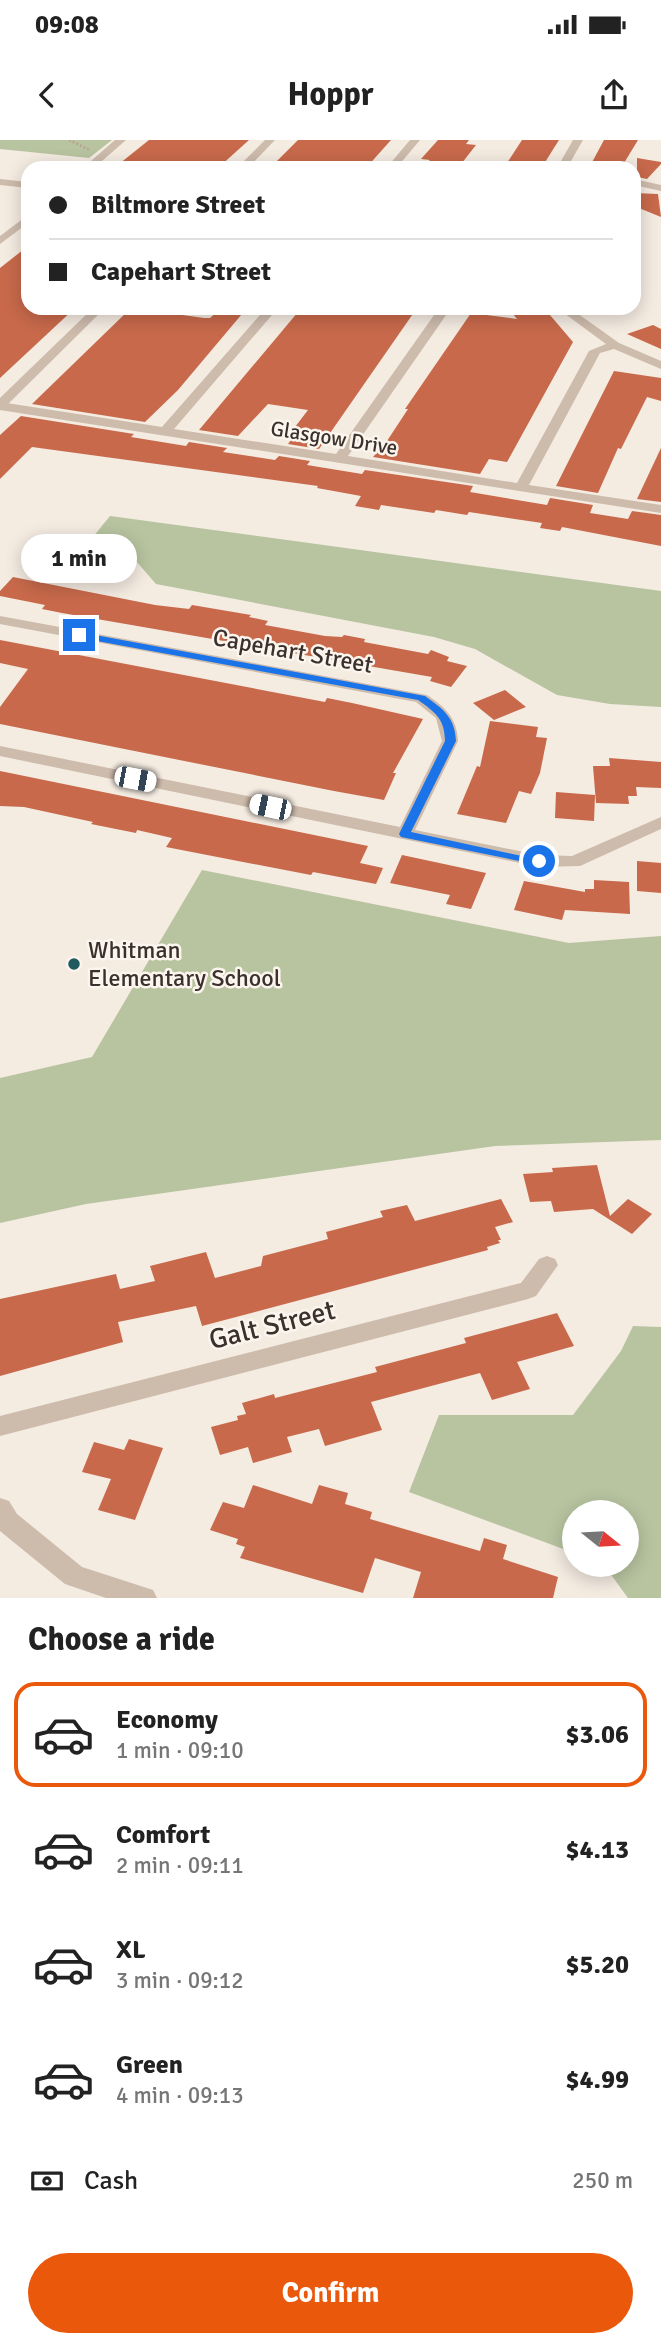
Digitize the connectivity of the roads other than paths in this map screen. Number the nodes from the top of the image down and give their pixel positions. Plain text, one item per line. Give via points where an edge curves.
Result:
1 (121, 140) edge
2 (271, 140) edge
3 (415, 140) edge
4 (578, 140) edge
5 (96, 161) edge
6 (249, 161) edge
7 (397, 161) edge
8 (566, 161) edge
9 (0, 182) edge
10 (21, 184) edge
11 (641, 184) edge
12 (661, 188) edge
13 (21, 224) edge
14 (0, 242) edge
15 (92, 315) edge
16 (266, 315) edge
17 (440, 315) edge
18 (573, 315) edge
19 (615, 345) junction
20 (661, 365) edge
21 (0, 405) edge
22 (166, 431) junction
23 (340, 458) junction
24 (522, 486) junction
25 (661, 509) edge
26 (0, 620) edge
27 (0, 751) edge
28 (661, 822) edge
29 (405, 834) junction
30 (547, 1265) dead end
31 (0, 1426) edge
32 (0, 1508) edge
33 (144, 1598) edge

1 - 5 street
2 - 6 street
3 - 7 street
4 - 8 street
9 - 10 street
11 - 12 street
13 - 14 street
15 - 21 street
16 - 22 street
17 - 23 street
18 - 19 street
19 - 20 street
19 - 24 street via 595,351
21 - 22 street, Glasgow Drive
22 - 23 street, Glasgow Drive
23 - 24 street, Glasgow Drive
24 - 25 street, Glasgow Drive
26 - 29 street, Capehart Street via 421,698 444,714 450,741
27 - 29 street
28 - 29 street via 574,862 539,861
30 - 31 street, Galt Street via 528,1290
32 - 33 street via 8,1522 74,1576

